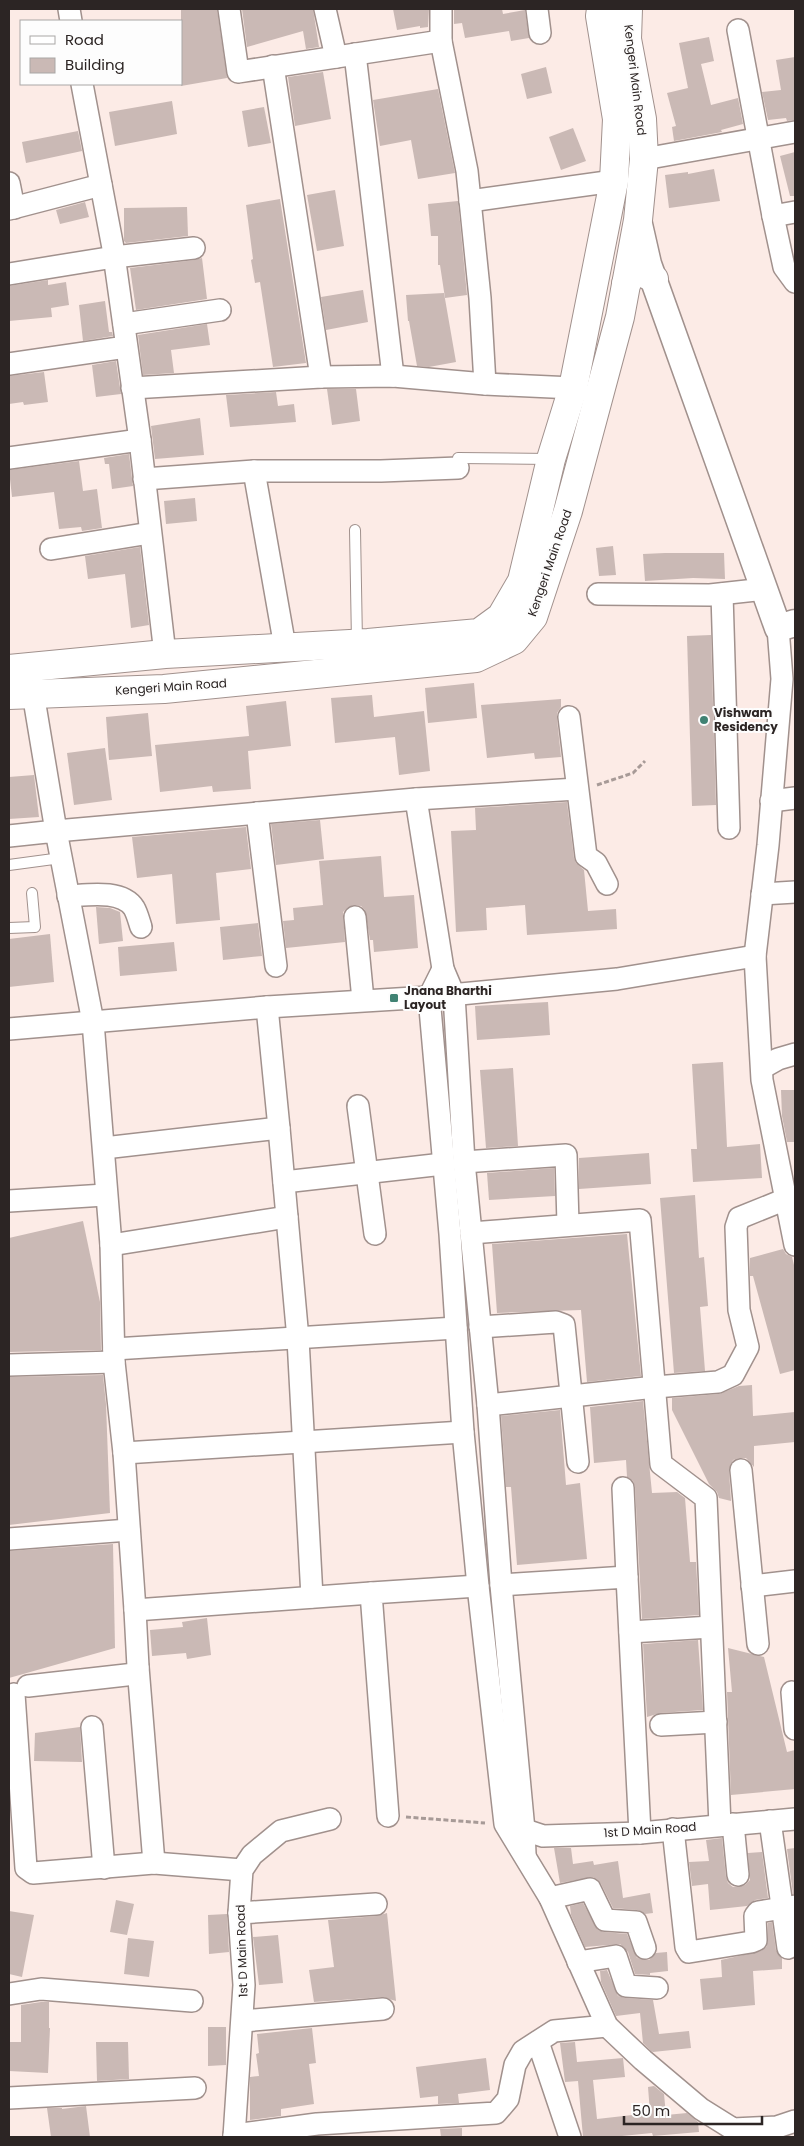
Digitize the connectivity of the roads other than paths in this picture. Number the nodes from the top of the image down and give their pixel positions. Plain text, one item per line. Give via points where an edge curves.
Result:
1 (228, 9) edge
2 (325, 9) edge
3 (441, 9) edge
4 (537, 9) edge
5 (601, 9) edge
6 (628, 9) edge
7 (738, 30) dead end
8 (540, 33) dead end
9 (441, 41) junction
10 (345, 56) junction
11 (273, 66) junction
12 (82, 85) edge
13 (795, 132) edge
14 (757, 138) junction
15 (644, 159) junction
16 (614, 181) junction
17 (9, 183) edge
18 (101, 185) junction
19 (470, 201) junction
20 (11, 208) edge
21 (795, 212) edge
22 (773, 216) junction
23 (638, 220) junction
24 (194, 248) dead end
25 (114, 257) junction
26 (9, 274) edge
27 (654, 279) junction
28 (795, 282) edge
29 (626, 284) junction
30 (220, 310) dead end
31 (124, 324) junction
32 (126, 346) junction
33 (9, 364) edge
34 (321, 376) junction
35 (393, 376) junction
36 (485, 384) junction
37 (132, 388) junction
38 (573, 388) junction
39 (140, 440) junction
40 (9, 458) edge
41 (551, 459) junction
42 (458, 463) joint
43 (254, 471) junction
44 (144, 479) junction
45 (354, 530) dead end
46 (150, 533) junction
47 (51, 549) dead end
48 (765, 589) junction
49 (598, 594) dead end
50 (722, 594) junction
51 (787, 626) edge
52 (357, 644) junction
53 (285, 647) junction
54 (165, 654) junction
55 (9, 669) edge
56 (21, 694) edge
57 (569, 717) dead end
58 (577, 789) junction
59 (795, 798) edge
60 (416, 799) junction
61 (771, 801) junction
62 (257, 813) junction
63 (729, 828) dead end
64 (56, 831) junction
65 (9, 836) edge
66 (61, 858) junction
67 (9, 865) edge
68 (607, 884) dead end
69 (795, 892) edge
70 (32, 893) dead end
71 (762, 894) junction
72 (68, 896) junction
73 (355, 917) dead end
74 (141, 927) dead end
75 (9, 928) edge
76 (755, 956) junction
77 (276, 966) dead end
78 (443, 969) junction
79 (454, 995) junction
80 (429, 997) junction
81 (363, 1000) junction
82 (267, 1007) junction
83 (92, 1022) junction
84 (9, 1029) edge
85 (795, 1054) edge
86 (762, 1068) junction
87 (358, 1106) dead end
88 (279, 1128) junction
89 (104, 1148) junction
90 (464, 1162) junction
91 (443, 1164) junction
92 (366, 1173) junction
93 (284, 1182) junction
94 (788, 1187) edge
95 (106, 1195) junction
96 (9, 1201) edge
97 (287, 1217) junction
98 (568, 1224) junction
99 (471, 1233) junction
100 (374, 1234) dead end
101 (111, 1244) junction
102 (795, 1245) edge
103 (480, 1327) junction
104 (456, 1328) junction
105 (298, 1339) junction
106 (114, 1356) junction
107 (9, 1365) edge
108 (655, 1386) junction
109 (572, 1396) junction
110 (488, 1405) junction
111 (463, 1432) junction
112 (303, 1441) junction
113 (124, 1453) junction
114 (578, 1462) dead end
115 (741, 1470) dead end
116 (622, 1488) dead end
117 (129, 1530) junction
118 (9, 1539) edge
119 (627, 1577) junction
120 (795, 1580) edge
121 (501, 1585) junction
122 (478, 1586) junction
123 (752, 1586) junction
124 (371, 1593) junction
125 (312, 1597) junction
126 (135, 1610) junction
127 (711, 1627) junction
128 (630, 1632) junction
129 (758, 1644) dead end
130 (138, 1668) junction
131 (792, 1692) dead end
132 (716, 1722) junction
133 (661, 1725) dead end
134 (92, 1727) dead end
135 (795, 1729) edge
136 (388, 1816) road end
137 (330, 1819) dead end
138 (795, 1819) edge
139 (770, 1821) junction
140 (726, 1824) junction
141 (515, 1827) junction
142 (673, 1829) junction
143 (640, 1833) junction
144 (154, 1864) junction
145 (104, 1868) junction
146 (242, 1870) junction
147 (738, 1875) dead end
148 (550, 1898) junction
149 (376, 1904) dead end
150 (788, 1907) edge
151 (239, 1913) junction
152 (645, 1948) dead end
153 (788, 1948) dead end
154 (578, 1962) junction
155 (657, 1988) dead end
156 (9, 1994) edge
157 (192, 2002) dead end
158 (384, 2009) dead end
159 (243, 2021) junction
160 (607, 2026) junction
161 (538, 2042) junction
162 (195, 2088) dead end
163 (9, 2098) edge
164 (795, 2121) edge
165 (318, 2131) edge
166 (234, 2136) edge
167 (570, 2137) edge

1 - 11 street via 238,72
2 - 10 street
3 - 9 street
4 - 8 street
5 - 16 main road, Kengeri Main Road via 618,119
6 - 15 main road, Kengeri Main Road via 627,39 642,119
7 - 14 street
9 - 10 street
9 - 19 street
10 - 11 street
10 - 35 street
11 - 34 street
12 - 18 street
13 - 14 street
14 - 15 street
14 - 22 street
15 - 23 main road, Kengeri Main Road
16 - 19 street
16 - 38 main road, Kengeri Main Road
17 - 20 street
18 - 20 street
18 - 25 street
19 - 36 street
21 - 22 street
22 - 28 street via 784,267
23 - 27 street
23 - 29 main road, Kengeri Main Road
24 - 25 street
25 - 26 street
25 - 31 street
27 - 29 main road via 643,272 636,272 631,274
27 - 48 street
29 - 56 main road, Kengeri Main Road via 568,511 532,617 514,640 476,658 164,689
30 - 31 street
31 - 32 street
32 - 33 street
32 - 37 street
34 - 35 street
34 - 37 street
35 - 36 street
36 - 38 street
37 - 39 street
38 - 41 main road, Kengeri Main Road
39 - 40 street
39 - 44 street
41 - 42 lane
41 - 52 main road, Kengeri Main Road via 522,581 501,617 479,633
42 - 43 street via 381,471
43 - 44 street
43 - 53 street
44 - 46 street
45 - 52 lane
46 - 47 street
46 - 54 street
48 - 50 street
48 - 51 street
49 - 50 street
50 - 63 street
51 - 61 street
52 - 53 main road, Kengeri Main Road
53 - 54 main road, Kengeri Main Road
54 - 55 main road, Kengeri Main Road
56 - 64 street
57 - 58 street
58 - 60 street
58 - 68 street via 586,856 596,863
59 - 61 street
60 - 62 street
60 - 78 street
61 - 71 street
62 - 64 street
62 - 77 street
64 - 65 street
64 - 66 street
66 - 67 lane
66 - 72 street
69 - 71 street
70 - 75 lane via 35,927
71 - 76 street
72 - 74 street via 122,898 133,906
72 - 83 street
73 - 81 street
76 - 79 street via 617,979
76 - 86 street
78 - 79 street
78 - 80 street
79 - 80 street
79 - 90 street
80 - 81 street
80 - 91 street
81 - 82 street
82 - 83 street
82 - 88 street
83 - 84 street
83 - 89 street
85 - 86 street
86 - 94 street
87 - 92 street
88 - 89 street
88 - 93 street
89 - 95 street
90 - 98 street via 566,1155
90 - 99 street
91 - 92 street
91 - 104 street
92 - 93 street
92 - 100 street
93 - 97 street
94 - 102 street
94 - 108 street via 739,1218 736,1227 739,1310 748,1347 733,1375 718,1382
95 - 96 street
95 - 101 street
97 - 101 street
97 - 105 street
98 - 99 street
98 - 108 street via 640,1220
99 - 103 street
101 - 106 street
103 - 109 street via 562,1322 566,1329
103 - 110 street
104 - 105 street
104 - 111 street
105 - 106 street
105 - 112 street
106 - 107 street
106 - 113 street
108 - 109 street
108 - 127 street via 661,1464 706,1498
109 - 110 street
109 - 114 street
110 - 121 street
111 - 112 street
111 - 122 street
112 - 113 street
112 - 125 street
113 - 117 street
115 - 123 street
116 - 119 street
117 - 118 street
117 - 126 street
119 - 121 street
119 - 128 street
120 - 123 street
121 - 141 street
122 - 124 street
122 - 141 street
123 - 129 street
124 - 125 street
124 - 136 street
125 - 126 street
126 - 130 street
127 - 128 street
127 - 132 street
128 - 143 street
130 - 144 street
130 - 145 street via 133,1675 21,1690 26,1868 33,1874
131 - 135 street
132 - 133 street
132 - 140 street
134 - 145 street
137 - 146 street via 281,1831 252,1855
138 - 139 street, 1st D Main Road
139 - 140 street, 1st D Main Road
139 - 150 street
140 - 142 street, 1st D Main Road
140 - 147 street
141 - 143 street, 1st D Main Road via 543,1836
141 - 148 street via 525,1856
142 - 143 street, 1st D Main Road
142 - 150 street via 686,1947 690,1952 756,1940 755,1916 758,1912
144 - 145 street
144 - 146 street
146 - 151 street, 1st D Main Road
148 - 152 street via 590,1889 604,1920 636,1922
148 - 154 street
149 - 151 street
150 - 153 street
151 - 159 street, 1st D Main Road
154 - 155 street via 616,1956 626,1986
154 - 160 street
156 - 157 street via 41,1989
158 - 159 street
159 - 166 street, 1st D Main Road
160 - 161 street via 554,2031
160 - 164 street via 702,2109 733,2129 778,2127
161 - 165 street via 523,2051 516,2065 508,2099 496,2113
161 - 167 street
162 - 163 street
165 - 166 street

